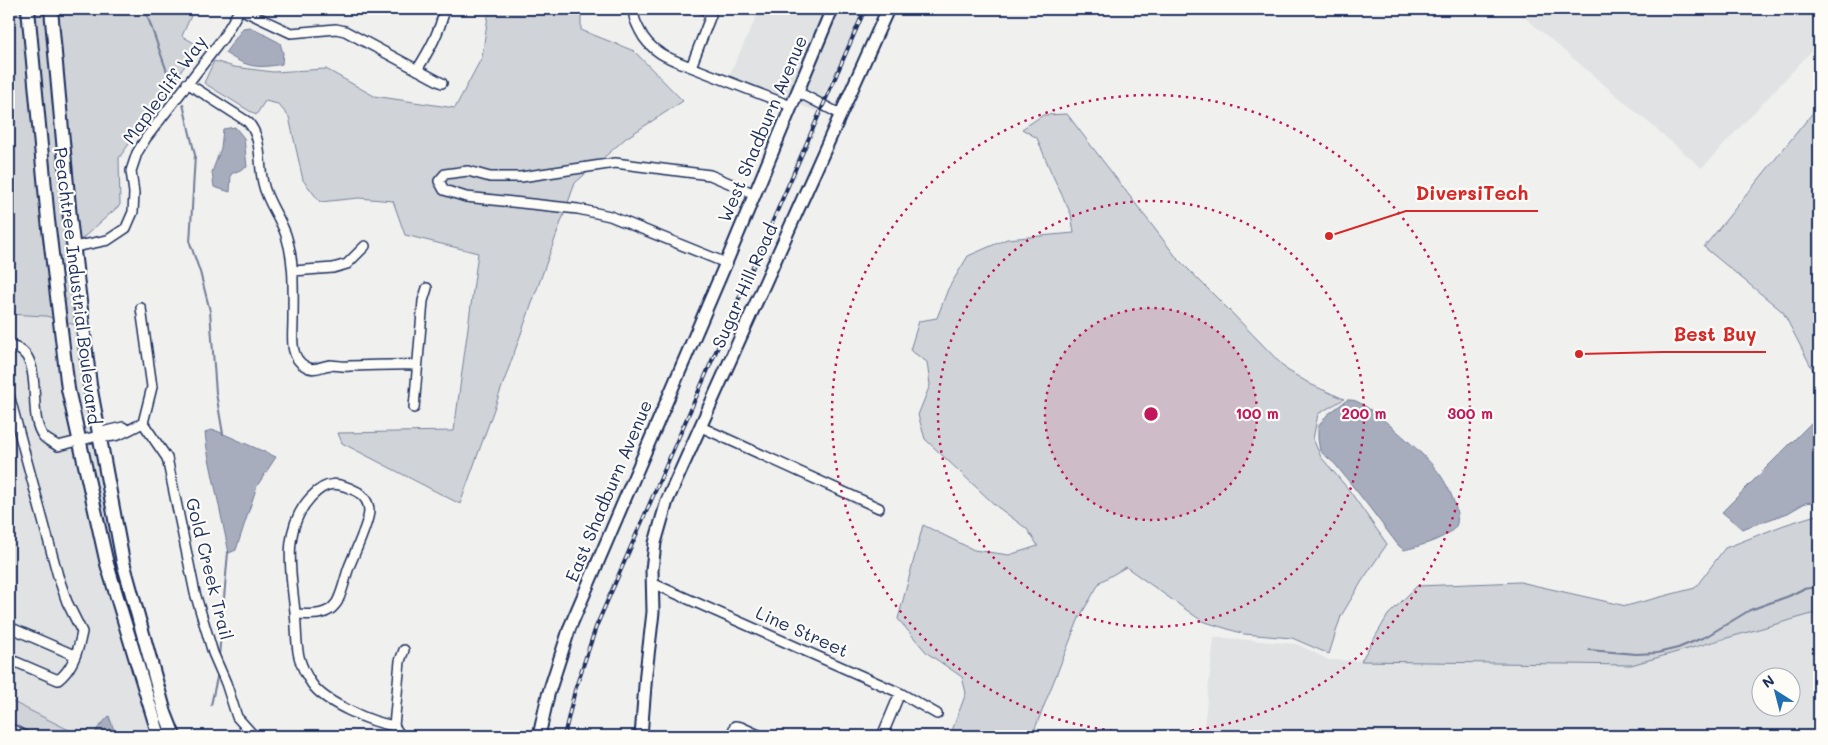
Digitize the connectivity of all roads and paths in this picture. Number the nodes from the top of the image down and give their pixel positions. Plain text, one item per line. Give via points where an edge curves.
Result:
1 (28, 9) edge
2 (51, 9) edge
3 (240, 9) edge
4 (445, 9) edge
5 (634, 9) edge
6 (703, 9) edge
7 (832, 9) edge
8 (888, 9) edge
9 (691, 67) junction
10 (417, 70) junction
11 (187, 83) junction
12 (442, 83) dead end
13 (798, 92) junction
14 (792, 106) junction
15 (840, 114) junction
16 (754, 194) junction
17 (365, 246) dead end
18 (74, 247) junction
19 (726, 263) junction
20 (293, 271) junction
21 (427, 288) dead end
22 (141, 308) dead end
23 (9, 346) edge
24 (417, 365) junction
25 (9, 395) edge
26 (414, 408) dead end
27 (143, 423) junction
28 (702, 427) junction
29 (100, 436) junction
30 (79, 441) junction
31 (879, 508) dead end
32 (652, 583) junction
33 (295, 614) junction
34 (9, 627) edge
35 (404, 650) dead end
36 (74, 655) junction
37 (9, 659) edge
38 (900, 693) junction
39 (937, 714) dead end
40 (394, 726) junction
41 (9, 728) edge
42 (25, 736) edge
43 (159, 736) edge
44 (174, 736) edge
45 (254, 736) edge
46 (401, 736) edge
47 (539, 736) edge
48 (641, 736) edge
49 (731, 736) edge
50 (761, 736) edge
51 (882, 736) edge

1 - 30 main road, Peachtree Industrial Boulevard via 48,220 68,388
2 - 18 main road, Peachtree Industrial Boulevard
3 - 10 street via 291,33 345,31
3 - 11 street, Maplecliff Way via 223,38
4 - 10 street via 440,30
5 - 9 street via 633,18 644,40 660,54
6 - 9 street via 711,15
7 - 13 street, West Shadburn Avenue
8 - 15 street, Sugar Hill Road
9 - 14 street
10 - 12 street
11 - 18 street, Maplecliff Way via 137,153 131,172 133,212 126,228 108,240
11 - 20 street via 248,122 254,130 258,138 262,181 285,233
13 - 14 street, West Shadburn Avenue
13 - 15 street
14 - 16 street, West Shadburn Avenue
15 - 28 street, Sugar Hill Road
16 - 19 street, West Shadburn Avenue
16 - 19 street via 710,175 615,163 520,177 490,177 468,171 445,174 439,181 444,190 466,197 610,216
17 - 20 street via 347,264
18 - 29 main road, Peachtree Industrial Boulevard via 90,385
19 - 47 street, East Shadburn Avenue via 570,627 548,695
20 - 24 street via 292,346 304,366 312,370 330,365
21 - 24 street
22 - 27 street via 152,387
23 - 30 street via 17,347 26,355 32,369 37,423 44,438 58,446
24 - 26 street
25 - 36 street via 58,576 82,632
27 - 29 street via 124,434 107,438
27 - 45 street, Gold Creek Trail via 167,458 195,593 213,653 237,717
28 - 31 street
28 - 32 street, Sugar Hill Road via 667,501 655,543
29 - 30 street
29 - 44 main road, Peachtree Industrial Boulevard via 123,562
30 - 43 main road, Peachtree Industrial Boulevard via 107,564
32 - 38 street, Line Street
32 - 48 street, Sugar Hill Road via 653,612
33 - 33 street via 290,555 296,517 322,486 335,484 359,493 370,512 339,598 325,613
33 - 40 street via 296,649 301,667 313,685 324,697 379,723
34 - 36 street
35 - 40 street via 400,661
36 - 37 street via 66,674 58,680
38 - 39 street, Line Street
38 - 51 street
40 - 46 street
41 - 42 street
49 - 50 street via 735,726

